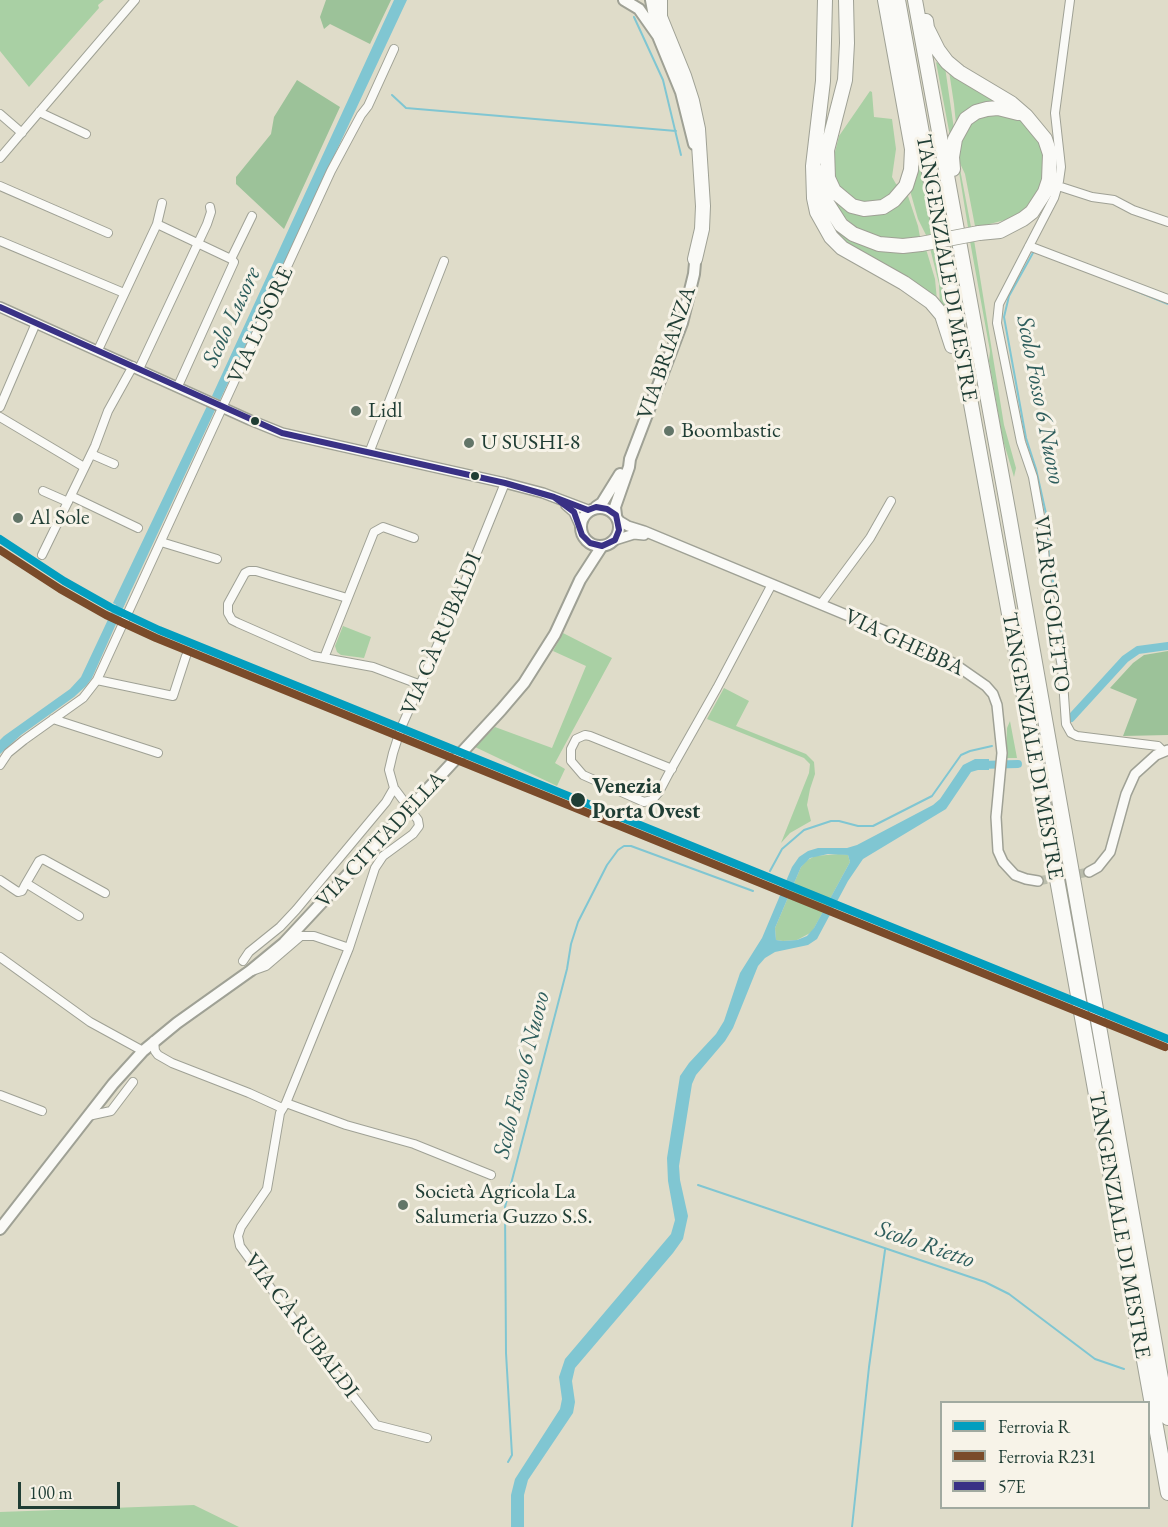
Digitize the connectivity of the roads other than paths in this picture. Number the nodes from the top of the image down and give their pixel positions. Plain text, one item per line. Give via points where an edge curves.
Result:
1 (135, 0) edge
2 (624, 0) edge
3 (651, 0) edge
4 (660, 0) edge
5 (825, 0) edge
6 (846, 0) edge
7 (885, 0) edge
8 (898, 0) edge
9 (915, 0) edge
10 (922, 0) edge
11 (1070, 0) edge
12 (658, 36) junction
13 (394, 49) dead end
14 (39, 112) junction
15 (0, 114) edge
16 (1026, 116) junction
17 (22, 133) junction
18 (86, 134) dead end
19 (817, 137) junction
20 (826, 149) junction
21 (0, 158) edge
22 (823, 184) junction
23 (0, 186) edge
24 (1058, 186) junction
25 (162, 203) dead end
26 (210, 207) dead end
27 (252, 216) dead end
28 (1168, 222) edge
29 (157, 224) junction
30 (955, 224) junction
31 (108, 232) dead end
32 (0, 241) edge
33 (197, 243) junction
34 (1029, 246) junction
35 (231, 259) junction
36 (695, 259) junction
37 (444, 261) dead end
38 (124, 292) junction
39 (1168, 299) edge
40 (0, 307) edge
41 (36, 323) junction
42 (98, 350) junction
43 (136, 367) junction
44 (178, 386) junction
45 (0, 407) edge
46 (222, 407) junction
47 (0, 417) edge
48 (974, 419) junction
49 (369, 453) junction
50 (91, 454) junction
51 (630, 459) junction
52 (114, 464) dead end
53 (84, 466) junction
54 (504, 483) junction
55 (43, 491) dead end
56 (554, 497) junction
57 (69, 499) junction
58 (891, 501) dead end
59 (592, 509) junction
60 (617, 518) junction
61 (580, 525) junction
62 (138, 528) dead end
63 (414, 538) dead end
64 (657, 538) junction
65 (585, 539) junction
66 (615, 540) junction
67 (161, 542) junction
68 (602, 546) junction
69 (42, 555) dead end
70 (217, 559) dead end
71 (580, 580) junction
72 (772, 584) junction
73 (347, 598) junction
74 (820, 604) junction
75 (186, 656) dead end
76 (324, 658) junction
77 (97, 680) junction
78 (421, 685) junction
79 (53, 719) junction
80 (1166, 751) edge
81 (158, 753) dead end
82 (0, 765) edge
83 (670, 771) junction
84 (394, 788) junction
85 (1089, 872) tunnel mouth
86 (0, 880) edge
87 (1038, 881) tunnel mouth
88 (25, 885) junction
89 (105, 893) dead end
90 (313, 914) junction
91 (79, 916) dead end
92 (314, 936) junction
93 (349, 948) junction
94 (0, 957) edge
95 (243, 961) dead end
96 (250, 971) junction
97 (154, 1041) junction
98 (143, 1051) junction
99 (133, 1082) dead end
100 (0, 1095) edge
101 (102, 1098) junction
102 (284, 1106) junction
103 (114, 1109) junction
104 (42, 1111) dead end
105 (88, 1116) junction
106 (491, 1175) dead end
107 (0, 1229) edge
108 (1168, 1418) edge
109 (427, 1438) dead end
110 (1168, 1492) edge

1 - 14 street
2 - 12 main road via 639,9
3 - 12 main road
4 - 36 highway via 660,17 684,76 698,129 703,206
5 - 19 highway
6 - 20 highway via 845,80
7 - 20 highway via 912,149 905,188 883,207 852,206 834,191 828,178
8 - 48 highway, TANGENZIALE DI MESTRE
9 - 30 highway, TANGENZIALE DI MESTRE
10 - 16 highway via 927,28 947,62
11 - 24 street, VIA RUGOLETTO via 1055,113 1061,167
12 - 36 main road, VIA BRIANZA via 681,92 695,150
13 - 46 street, VIA LUSORE via 368,106 331,171
14 - 17 street
14 - 18 street
15 - 17 street
16 - 22 highway, bridge via 1045,139 1051,167 1045,192 1032,212 1000,231 903,246 879,244 842,225 827,203
16 - 30 highway via 1010,109 987,109 976,112 960,126 952,157 960,212
17 - 21 street
19 - 22 highway
19 - 48 highway via 814,198 822,224 842,248 904,283 942,315 962,397
20 - 22 highway
23 - 31 street
24 - 28 street via 1114,200
24 - 34 street, VIA RUGOLETTO
25 - 29 street
26 - 33 street
27 - 35 street
29 - 33 street
29 - 38 street
30 - 108 highway, TANGENZIALE DI MESTRE
32 - 38 street
33 - 35 street
33 - 43 street
34 - 39 street
34 - 80 street, VIA RUGOLETTO via 1001,299 997,316 1021,442 1034,477 1062,667 1066,724 1077,736 1158,746
35 - 44 street via 234,262
36 - 51 main road, VIA BRIANZA via 682,322
37 - 49 street
38 - 42 street
40 - 41 street
41 - 42 street
41 - 45 street
42 - 43 street
43 - 44 street
43 - 50 street via 108,411
44 - 46 street
46 - 49 street via 282,433
46 - 67 street, VIA LUSORE
47 - 53 street
48 - 110 highway, TANGENZIALE DI MESTRE
49 - 54 street
50 - 52 street
50 - 53 street
51 - 59 main road, VIA BRIANZA via 616,483
51 - 60 main road, VIA BRIANZA via 617,497
53 - 57 street
54 - 56 street
54 - 78 street, VIA CÀ RUBALDI
55 - 57 street
56 - 59 street
56 - 61 street via 574,512
57 - 62 street
57 - 69 street
58 - 74 street, VIA GHEBBA via 870,538
59 - 60 main road via 608,509
59 - 61 main road
60 - 64 street, VIA GHEBBA
60 - 66 main road via 619,531
61 - 65 main road
63 - 73 street via 384,527 376,529
64 - 66 street, VIA GHEBBA via 634,534
64 - 72 street, VIA GHEBBA
65 - 68 main road
65 - 71 main road, VIA CITTADELLA
66 - 68 main road
67 - 70 street
67 - 77 street, VIA LUSORE
68 - 71 main road, VIA CITTADELLA
71 - 90 main road, VIA CITTADELLA, bridge via 558,628 508,702
72 - 74 street, VIA GHEBBA
72 - 83 street
73 - 76 street
73 - 76 street via 252,570 245,573 228,604 230,616 238,624
74 - 87 street, VIA GHEBBA via 954,663 993,694 1002,753 996,817 998,851 1016,875
75 - 77 street via 173,696
76 - 78 street via 373,667
77 - 79 street, VIA LUSORE via 83,698
78 - 84 street, VIA CÀ RUBALDI via 393,753 389,770
79 - 81 street
79 - 82 street, VIA LUSORE via 8,753
80 - 85 street via 1148,761 1136,774 1126,794 1110,852
83 - 83 street via 590,736 576,739 571,749 571,761 583,775 644,802 652,801
84 - 93 street, VIA CÀ RUBALDI via 419,826 383,856 375,868
84 - 95 street via 296,910
86 - 88 street via 18,892
88 - 89 street via 44,859
88 - 91 street
90 - 92 street via 310,926
90 - 96 main road, VIA CITTADELLA
92 - 93 street
92 - 96 street via 300,936 266,966
93 - 102 street, VIA CÀ RUBALDI
94 - 98 street via 90,1022
96 - 97 main road, VIA CITTADELLA
97 - 98 main road, VIA CITTADELLA
97 - 102 street via 155,1051 162,1058
98 - 101 main road, VIA CITTADELLA
99 - 103 street
100 - 104 street
101 - 103 street
101 - 105 main road, VIA CITTADELLA
102 - 106 street via 414,1144
102 - 109 street, VIA CÀ RUBALDI via 276,1129 267,1189 239,1231 240,1245 376,1425
103 - 105 street
105 - 107 main road, VIA CITTADELLA

